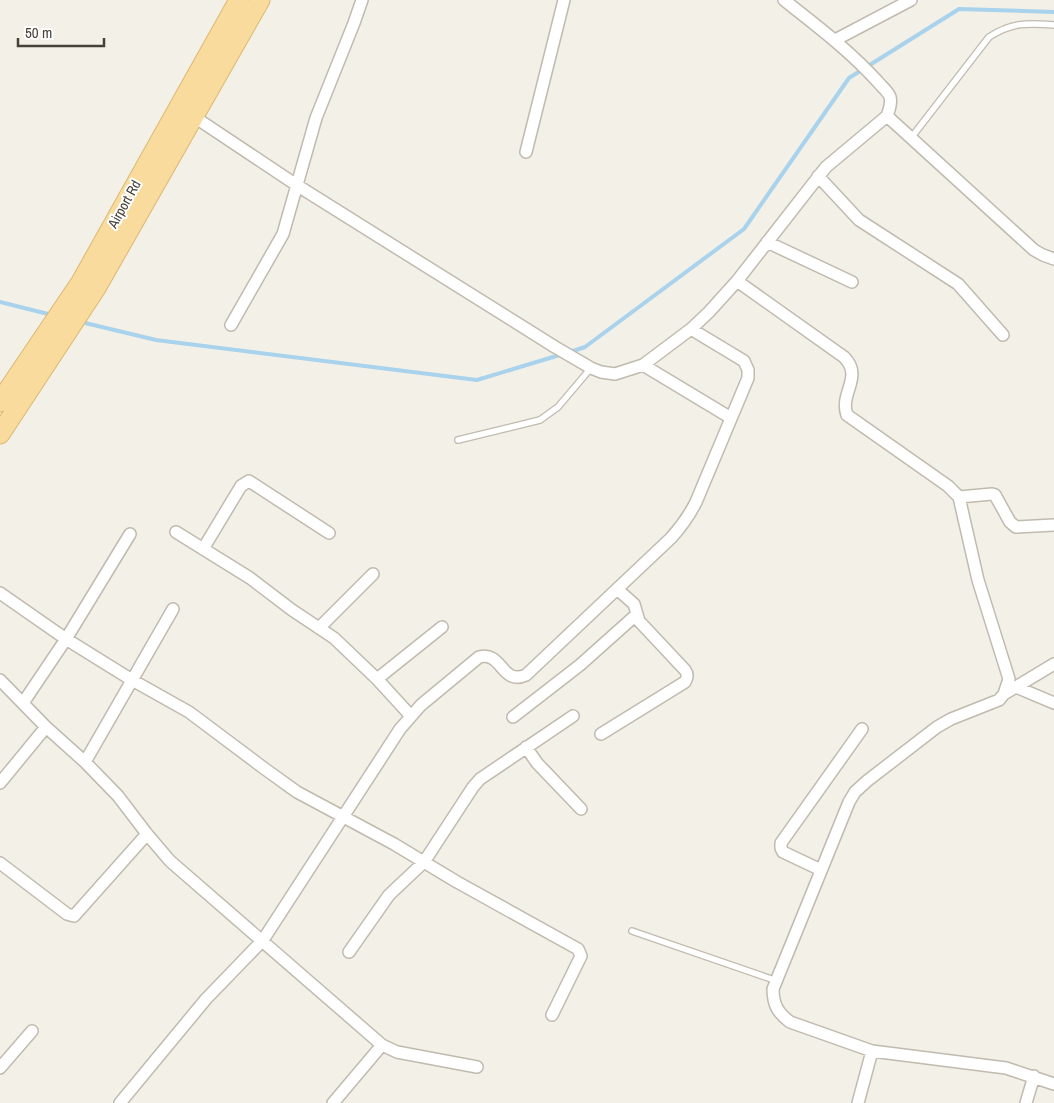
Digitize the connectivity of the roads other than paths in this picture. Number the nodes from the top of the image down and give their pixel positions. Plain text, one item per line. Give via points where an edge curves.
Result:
1 (239, 0) edge
2 (260, 0) edge
3 (362, 0) edge
4 (564, 0) edge
5 (784, 0) edge
6 (911, 0) edge
7 (1054, 25) edge
8 (835, 40) junction
9 (186, 111) junction
10 (887, 116) junction
11 (911, 138) junction
12 (526, 152) dead end
13 (818, 176) junction
14 (298, 186) junction
15 (767, 242) junction
16 (1054, 259) edge
17 (737, 281) junction
18 (852, 282) dead end
19 (231, 325) dead end
20 (690, 330) junction
21 (1003, 335) dead end
22 (40, 357) junction
23 (642, 365) junction
24 (591, 368) junction
25 (0, 402) edge
26 (731, 418) junction
27 (0, 434) edge
28 (458, 440) dead end
29 (959, 497) junction
30 (1054, 526) edge
31 (176, 532) dead end
32 (329, 533) dead end
33 (130, 534) dead end
34 (203, 549) junction
35 (372, 574) dead end
36 (617, 589) junction
37 (0, 593) edge
38 (174, 609) dead end
39 (636, 614) junction
40 (319, 628) junction
41 (442, 628) dead end
42 (66, 639) junction
43 (1054, 664) edge
44 (377, 679) junction
45 (0, 680) edge
46 (132, 680) junction
47 (1016, 687) junction
48 (1004, 694) junction
49 (23, 703) junction
50 (1054, 703) edge
51 (410, 715) junction
52 (573, 716) dead end
53 (513, 717) dead end
54 (46, 727) junction
55 (862, 729) dead end
56 (601, 734) dead end
57 (526, 747) junction
58 (85, 762) junction
59 (0, 782) edge
60 (581, 809) dead end
61 (344, 817) junction
62 (146, 834) junction
63 (0, 862) edge
64 (424, 862) junction
65 (821, 870) junction
66 (632, 930) dead end
67 (263, 940) junction
68 (349, 952) dead end
69 (777, 981) junction
70 (552, 1015) dead end
71 (32, 1031) dead end
72 (382, 1045) junction
73 (872, 1052) junction
74 (477, 1067) dead end
75 (0, 1068) edge
76 (1034, 1076) junction
77 (1054, 1084) edge
78 (120, 1103) edge
79 (333, 1103) edge
80 (858, 1103) edge
81 (1026, 1103) edge

1 - 9 main road, Airport Rd
2 - 9 main road
3 - 14 street via 316,118
4 - 12 street
5 - 8 street
6 - 8 street
7 - 11 lane via 1014,25 989,37
8 - 10 street via 888,93 891,105
9 - 14 street
9 - 22 main road, Airport Rd via 88,285
10 - 11 street
10 - 13 street
11 - 16 street via 1034,250
13 - 15 street
13 - 21 street via 859,220 958,284
14 - 19 street via 283,234
14 - 24 street
15 - 17 street
15 - 18 street
17 - 20 street
17 - 29 street via 844,357 850,363 853,375 845,400 848,415
20 - 23 street
20 - 26 street via 747,364 748,378
22 - 25 main road, Airport Rd
22 - 27 main road
23 - 24 street via 615,374
23 - 26 street
24 - 28 lane via 558,407 540,420
26 - 36 street via 690,514 671,538
29 - 30 street via 992,494 1016,527
29 - 48 street via 978,580 1007,670 1008,685
31 - 34 street
32 - 34 street via 249,481 241,486
33 - 42 street
34 - 40 street
35 - 40 street
36 - 39 street via 634,604
36 - 51 street via 526,675 513,678 493,658 488,655 479,657
37 - 42 street
38 - 46 street
39 - 53 street via 580,665
39 - 56 street via 685,670 687,679
40 - 44 street via 341,644
41 - 44 street
42 - 46 street
42 - 49 street
43 - 47 street
44 - 51 street
45 - 49 street
46 - 58 street
46 - 61 street via 189,712 284,783
47 - 48 street
47 - 50 street
48 - 65 street via 998,700 937,727 855,792
49 - 54 street
51 - 61 street
52 - 57 street
54 - 58 street
54 - 59 street
55 - 65 street via 781,843 783,852
57 - 60 street
57 - 64 street via 480,779
58 - 62 street via 118,796
61 - 64 street
61 - 67 street
62 - 63 street via 74,916 67,914
62 - 67 street via 183,872
64 - 68 street via 390,896
64 - 70 street via 578,949 580,956
65 - 69 street
66 - 69 lane
67 - 72 street
67 - 78 street via 206,999
69 - 73 street via 773,990 775,1008 790,1022
71 - 75 street
72 - 74 street via 397,1052
72 - 79 street
73 - 76 street via 1006,1068
73 - 80 street
76 - 77 street
76 - 81 street

